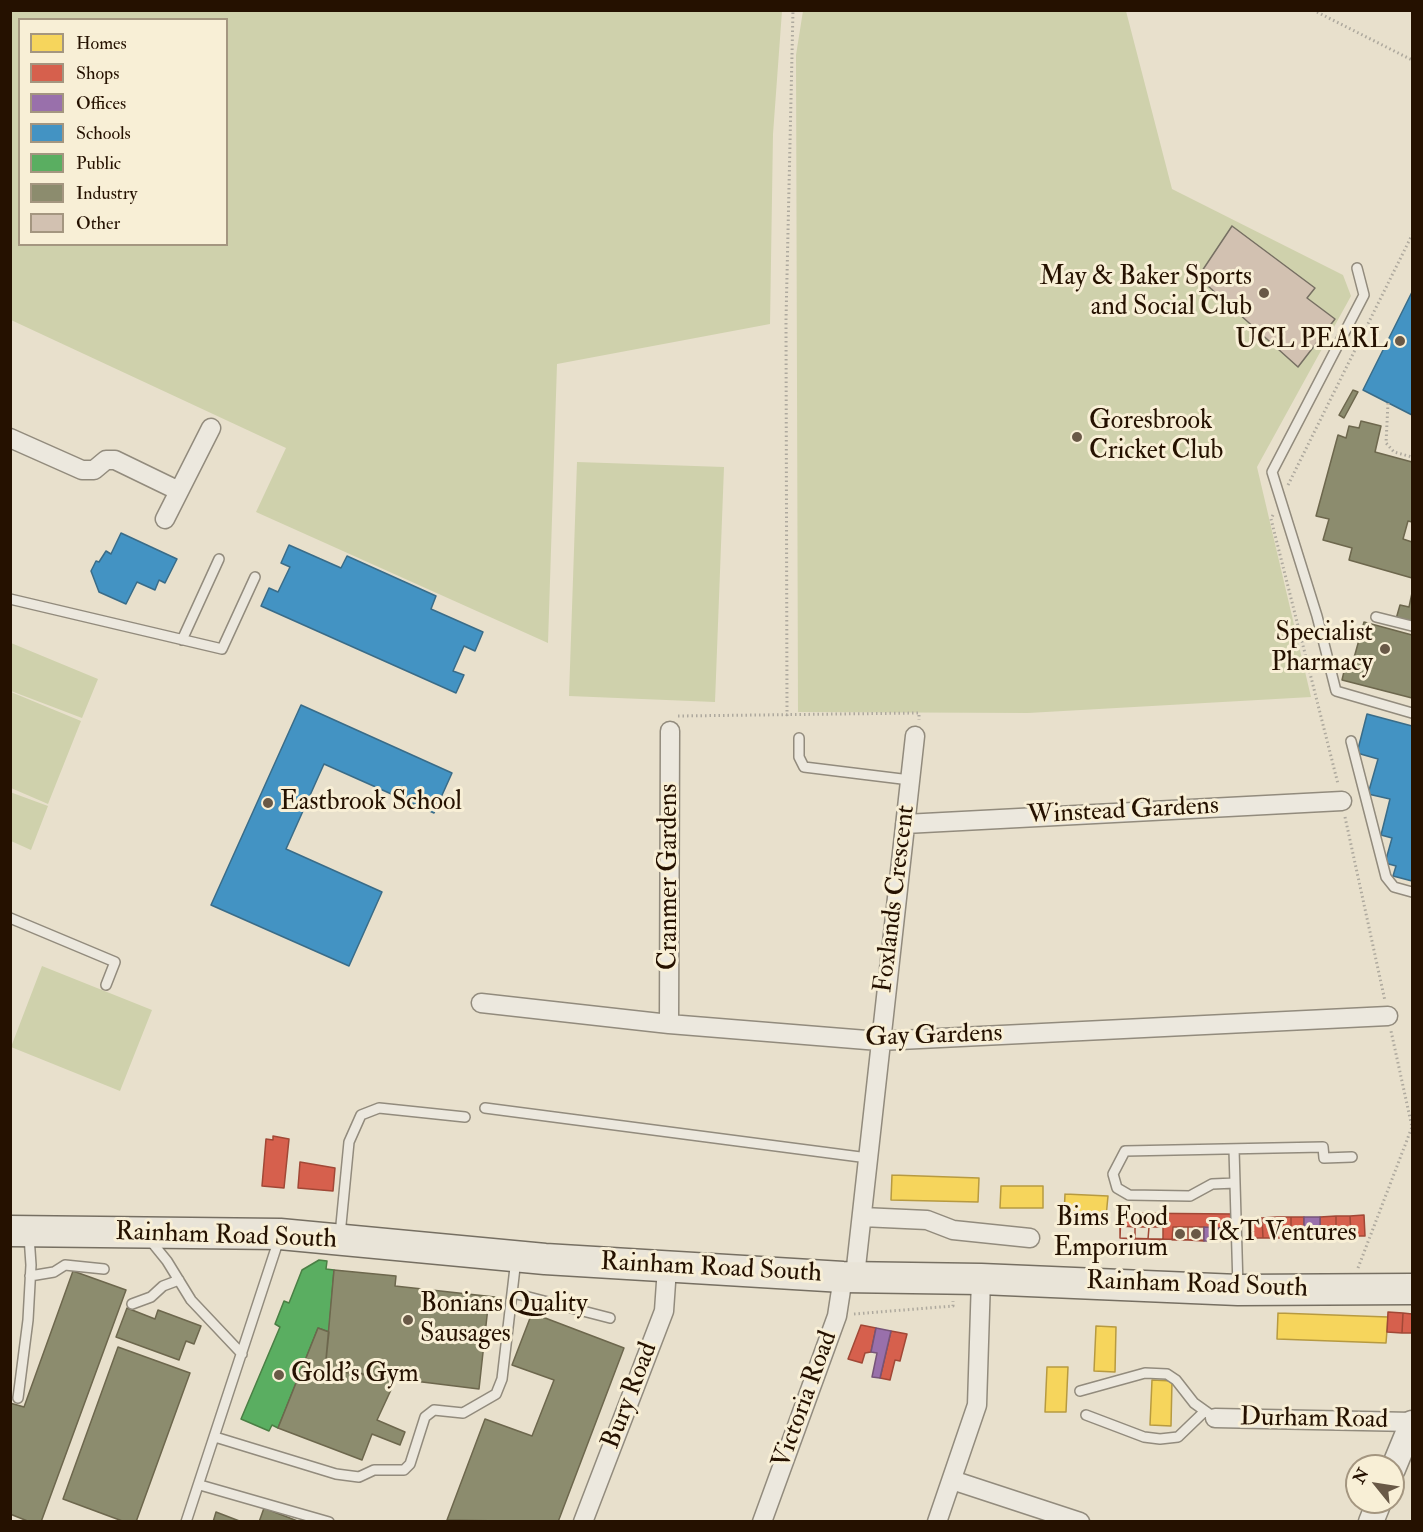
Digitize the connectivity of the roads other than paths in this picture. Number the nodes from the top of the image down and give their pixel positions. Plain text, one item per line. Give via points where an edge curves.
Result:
1 (1357, 268) dead end
2 (211, 428) dead end
3 (10, 438) edge
4 (179, 491) junction
5 (165, 519) dead end
6 (219, 559) dead end
7 (255, 577) dead end
8 (10, 599) edge
9 (1376, 617) dead end
10 (1413, 626) edge
11 (182, 640) junction
12 (1413, 713) edge
13 (670, 731) road end
14 (915, 736) road end
15 (799, 738) dead end
16 (1351, 741) dead end
17 (910, 780) junction
18 (1342, 801) dead end
19 (905, 824) junction
20 (1413, 892) edge
21 (10, 918) edge
22 (106, 985) dead end
23 (481, 1003) dead end
24 (1388, 1016) dead end
25 (669, 1024) junction
26 (879, 1041) junction
27 (485, 1108) dead end
28 (465, 1117) dead end
29 (1234, 1149) junction
30 (1352, 1157) dead end
31 (868, 1158) junction
32 (1235, 1183) junction
33 (862, 1217) junction
34 (20, 1230) edge
35 (143, 1232) junction
36 (280, 1234) junction
37 (1030, 1238) dead end
38 (340, 1241) junction
39 (516, 1257) junction
40 (667, 1268) junction
41 (105, 1269) dead end
42 (30, 1276) junction
43 (849, 1276) junction
44 (968, 1278) junction
45 (179, 1280) junction
46 (1413, 1289) edge
47 (1239, 1290) junction
48 (513, 1293) junction
49 (132, 1304) dead end
50 (610, 1318) dead end
51 (242, 1354) junction
52 (1080, 1391) dead end
53 (18, 1398) dead end
54 (1086, 1415) dead end
55 (1210, 1415) junction
56 (1413, 1423) edge
57 (215, 1437) junction
58 (1400, 1454) edge
59 (952, 1480) junction
60 (200, 1485) junction
61 (186, 1521) edge
62 (329, 1521) edge
63 (583, 1521) edge
64 (762, 1521) edge
65 (937, 1521) edge
66 (1080, 1521) edge

1 - 12 lane via 1364,295 1272,472 1336,691
2 - 4 street
3 - 4 street via 82,470 94,470 106,460 115,460
4 - 5 street
6 - 11 lane
7 - 11 lane via 222,650
8 - 11 lane
9 - 10 lane
13 - 25 street, Cranmer Gardens
14 - 17 street, Foxlands Crescent
15 - 17 lane via 799,757 804,767
16 - 20 lane via 1386,878 1394,887
17 - 19 street, Foxlands Crescent
18 - 19 street, Winstead Gardens
19 - 26 street, Foxlands Crescent
21 - 22 lane via 115,962
23 - 25 street, Gay Gardens
24 - 26 street, Gay Gardens
25 - 26 street, Gay Gardens
26 - 31 street, Foxlands Crescent
27 - 31 lane
28 - 38 lane via 379,1108 361,1114 350,1142
29 - 30 lane via 1323,1146 1324,1158
29 - 32 lane
29 - 32 lane via 1125,1151 1113,1174 1117,1188 1128,1195 1190,1196 1212,1184
31 - 33 street, Foxlands Crescent
32 - 47 lane
33 - 37 street via 927,1220 953,1230
33 - 43 street, Foxlands Crescent
34 - 35 main road, Rainham Road South
34 - 42 lane
35 - 36 main road, Rainham Road South
35 - 45 lane
36 - 38 main road, Rainham Road South
36 - 51 lane
38 - 39 main road, Rainham Road South
39 - 40 main road, Rainham Road South
39 - 48 lane
40 - 43 main road, Rainham Road South
40 - 63 street, Bury Road via 664,1311
41 - 42 lane via 65,1265 54,1272
42 - 53 lane
43 - 44 main road, Rainham Road South
43 - 64 street, Victoria Road
44 - 47 main road, Rainham Road South
44 - 59 street via 977,1405
45 - 49 lane
45 - 51 lane via 191,1300
46 - 47 main road, Rainham Road South
48 - 50 lane
48 - 57 lane via 502,1379 496,1394 463,1413 434,1410 425,1417 410,1464 404,1470 374,1470 359,1477 336,1474
51 - 57 lane
52 - 55 lane via 1145,1373 1167,1374
54 - 55 lane via 1143,1437 1160,1439 1178,1437
55 - 56 street, Durham Road
56 - 58 street
57 - 60 lane
59 - 65 street
59 - 66 street
60 - 61 lane
60 - 62 lane

